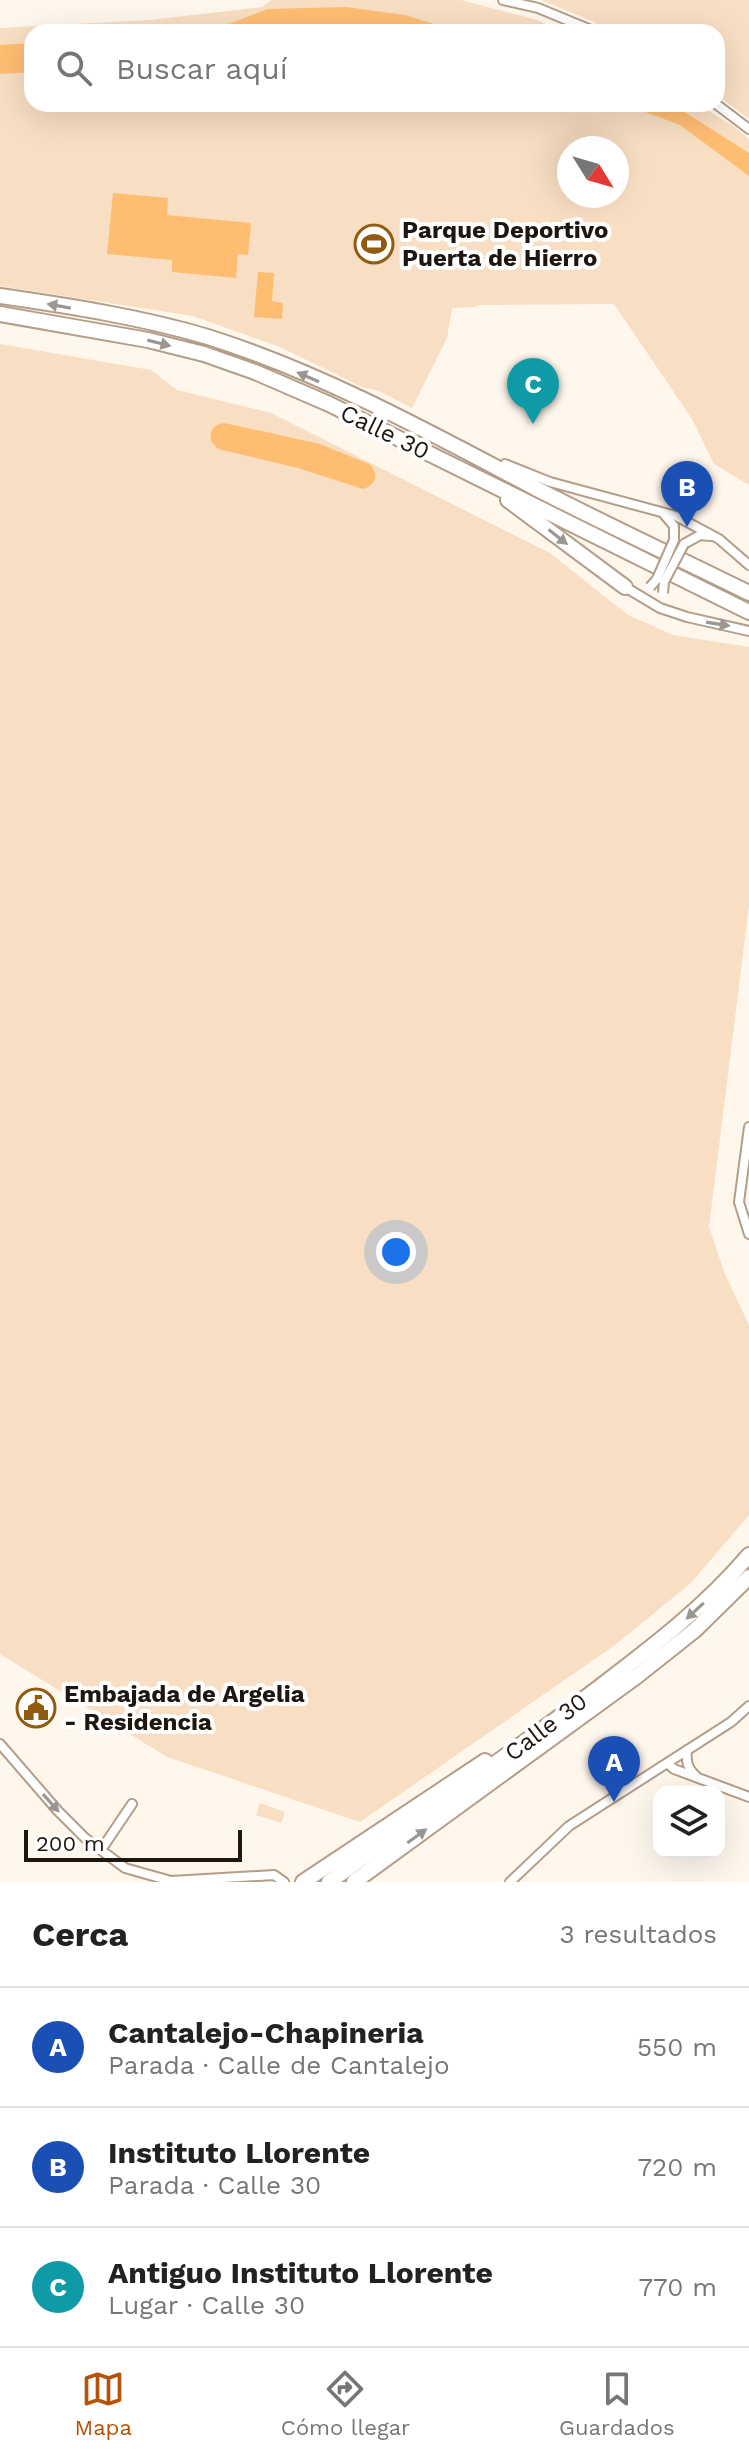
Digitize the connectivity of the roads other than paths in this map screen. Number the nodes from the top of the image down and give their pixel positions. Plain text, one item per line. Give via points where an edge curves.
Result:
1 (503, 0) edge
2 (577, 24) edge
3 (725, 111) edge
4 (749, 129) edge
5 (0, 296) edge
6 (0, 314) edge
7 (422, 450) junction
8 (475, 456) junction
9 (505, 464) joint
10 (662, 512) junction
11 (719, 539) junction
12 (749, 565) edge
13 (625, 587) junction
14 (749, 593) edge
15 (749, 612) edge
16 (687, 617) junction
17 (749, 631) edge
18 (749, 1127) edge
19 (749, 1234) edge
20 (749, 1555) edge
21 (749, 1577) edge
22 (593, 1692) junction
23 (749, 1706) edge
24 (0, 1744) edge
25 (687, 1750) junction
26 (667, 1763) junction
27 (699, 1779) junction
28 (749, 1797) edge
29 (132, 1804) dead end
30 (101, 1850) junction
31 (284, 1882) edge
32 (303, 1882) edge
33 (329, 1882) edge
34 (354, 1882) edge
35 (510, 1882) edge

1 - 2 street
3 - 4 street
8 -> 5 highway, Calle 30 via 330,386 206,337
6 -> 7 highway, Calle 30 via 204,354 255,372
7 -> 13 highway via 445,469 509,501
7 - 15 highway, Calle 30
8 - 9 highway
8 - 14 highway, Calle 30
9 - 10 street via 550,482
10 - 11 street
10 - 13 street, bridge via 674,526 674,540 657,579 639,590
11 - 12 street
11 - 16 street, bridge via 691,538 664,582 667,603
13 - 16 street
16 -> 17 street
18 - 19 street via 739,1202
20 -> 22 highway, Calle 30 via 681,1624
34 -> 21 highway, Calle 30 via 637,1676
22 - 32 highway
22 - 33 highway, Calle 30
23 - 25 street
24 -> 30 street via 58,1811
25 - 26 street
25 - 27 street via 689,1770
26 - 27 street
26 - 35 street via 569,1826
27 - 28 street
29 - 30 street
30 - 31 street via 125,1868 171,1881 274,1875

